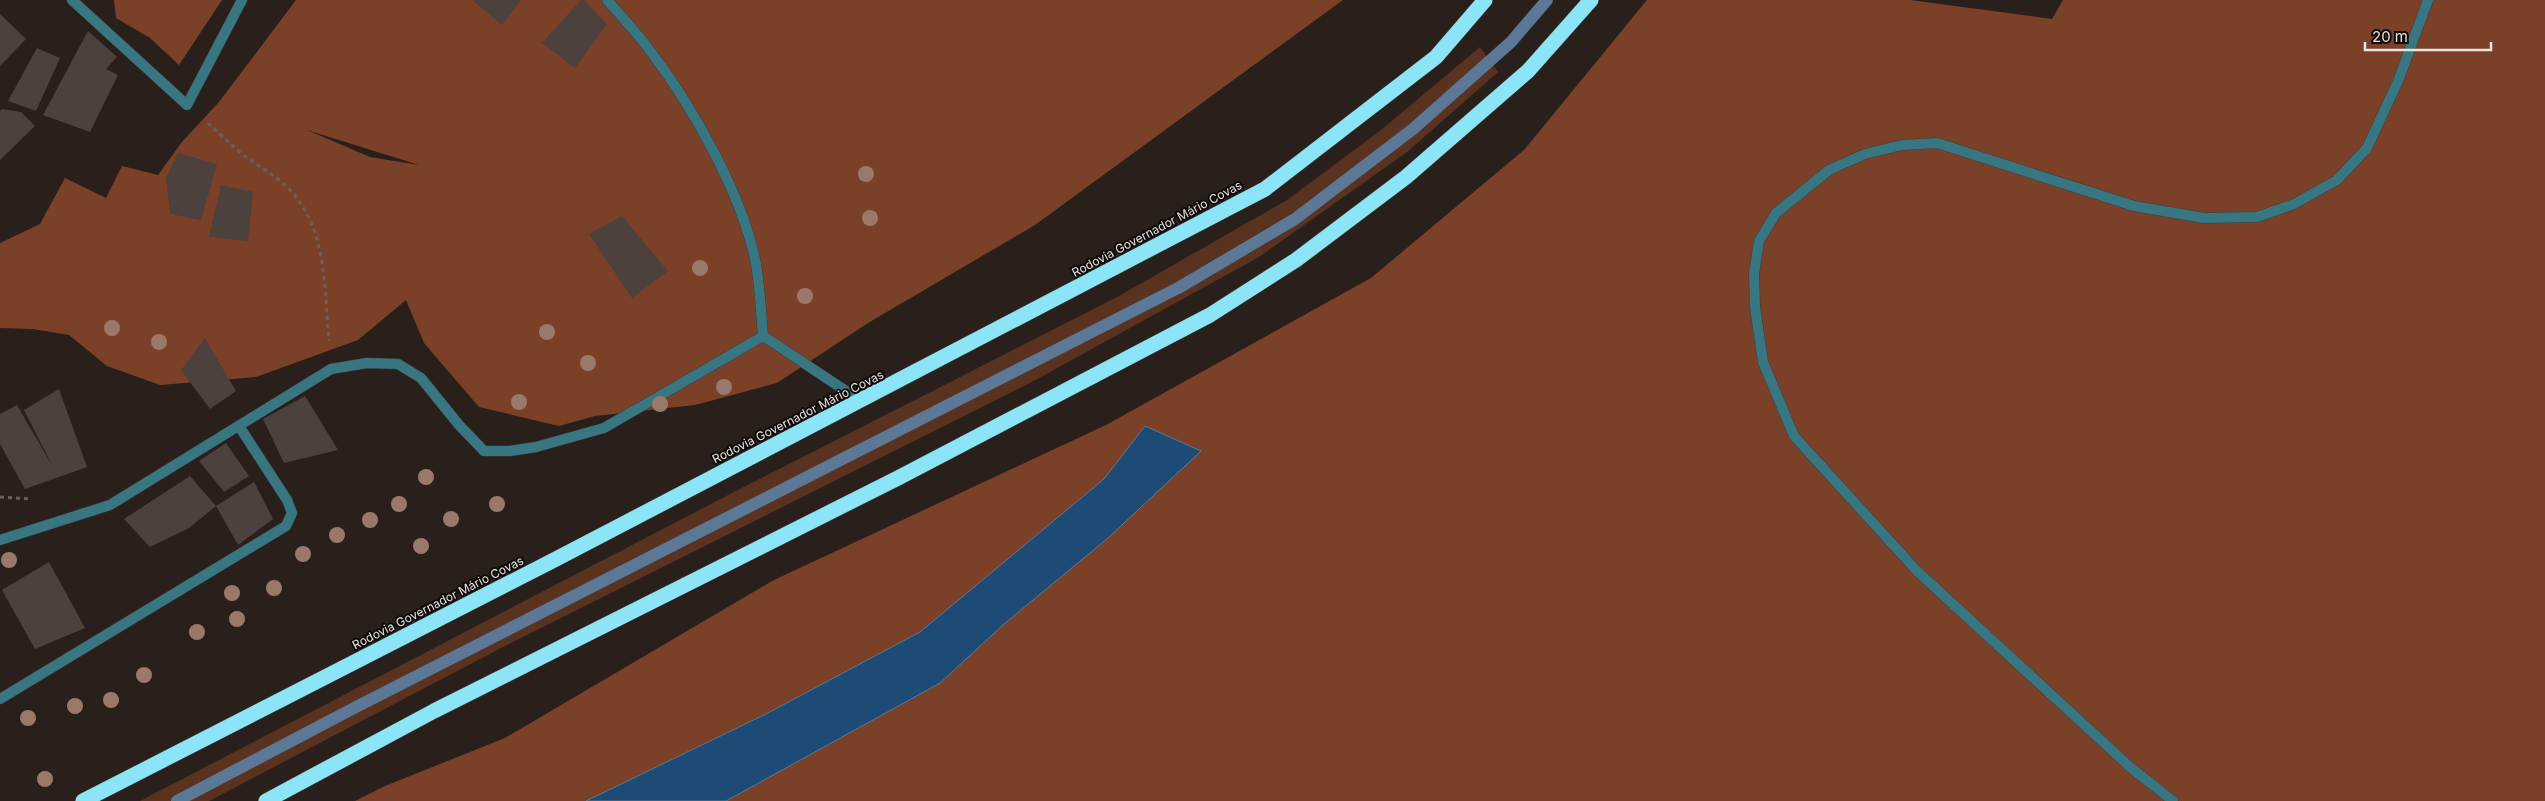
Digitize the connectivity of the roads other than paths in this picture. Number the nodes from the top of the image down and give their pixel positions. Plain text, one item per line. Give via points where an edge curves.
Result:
1 (72, 0) edge
2 (242, 0) edge
3 (607, 0) edge
4 (1485, 0) edge
5 (1591, 0) edge
6 (2428, 0) edge
7 (763, 336) junction
8 (861, 401) junction
9 (239, 426) junction
10 (0, 540) edge
11 (0, 698) edge
12 (83, 801) edge
13 (266, 801) edge
14 (2172, 801) edge

1 - 2 street via 187,105
3 - 7 street via 668,76 698,124 728,185 756,264
4 - 8 highway, Rodovia Governador Mário Covas via 1436,57 1265,189
5 - 13 highway via 1528,72 1406,178 1296,260 1210,315 898,478 434,711
6 - 14 street via 2398,81 2366,148 2337,180 2276,211 2257,217 2204,218 2134,206 1937,144 1902,145 1865,154 1829,170 1776,213 1759,241 1754,274 1762,362 1794,436 1917,571 2130,767
7 - 8 street
7 - 9 street via 604,428 510,451 484,451 459,426 421,378 398,364 367,363 331,369
8 - 12 highway, Rodovia Governador Mário Covas
9 - 10 street via 110,504
9 - 11 street via 287,500 292,512 286,526

